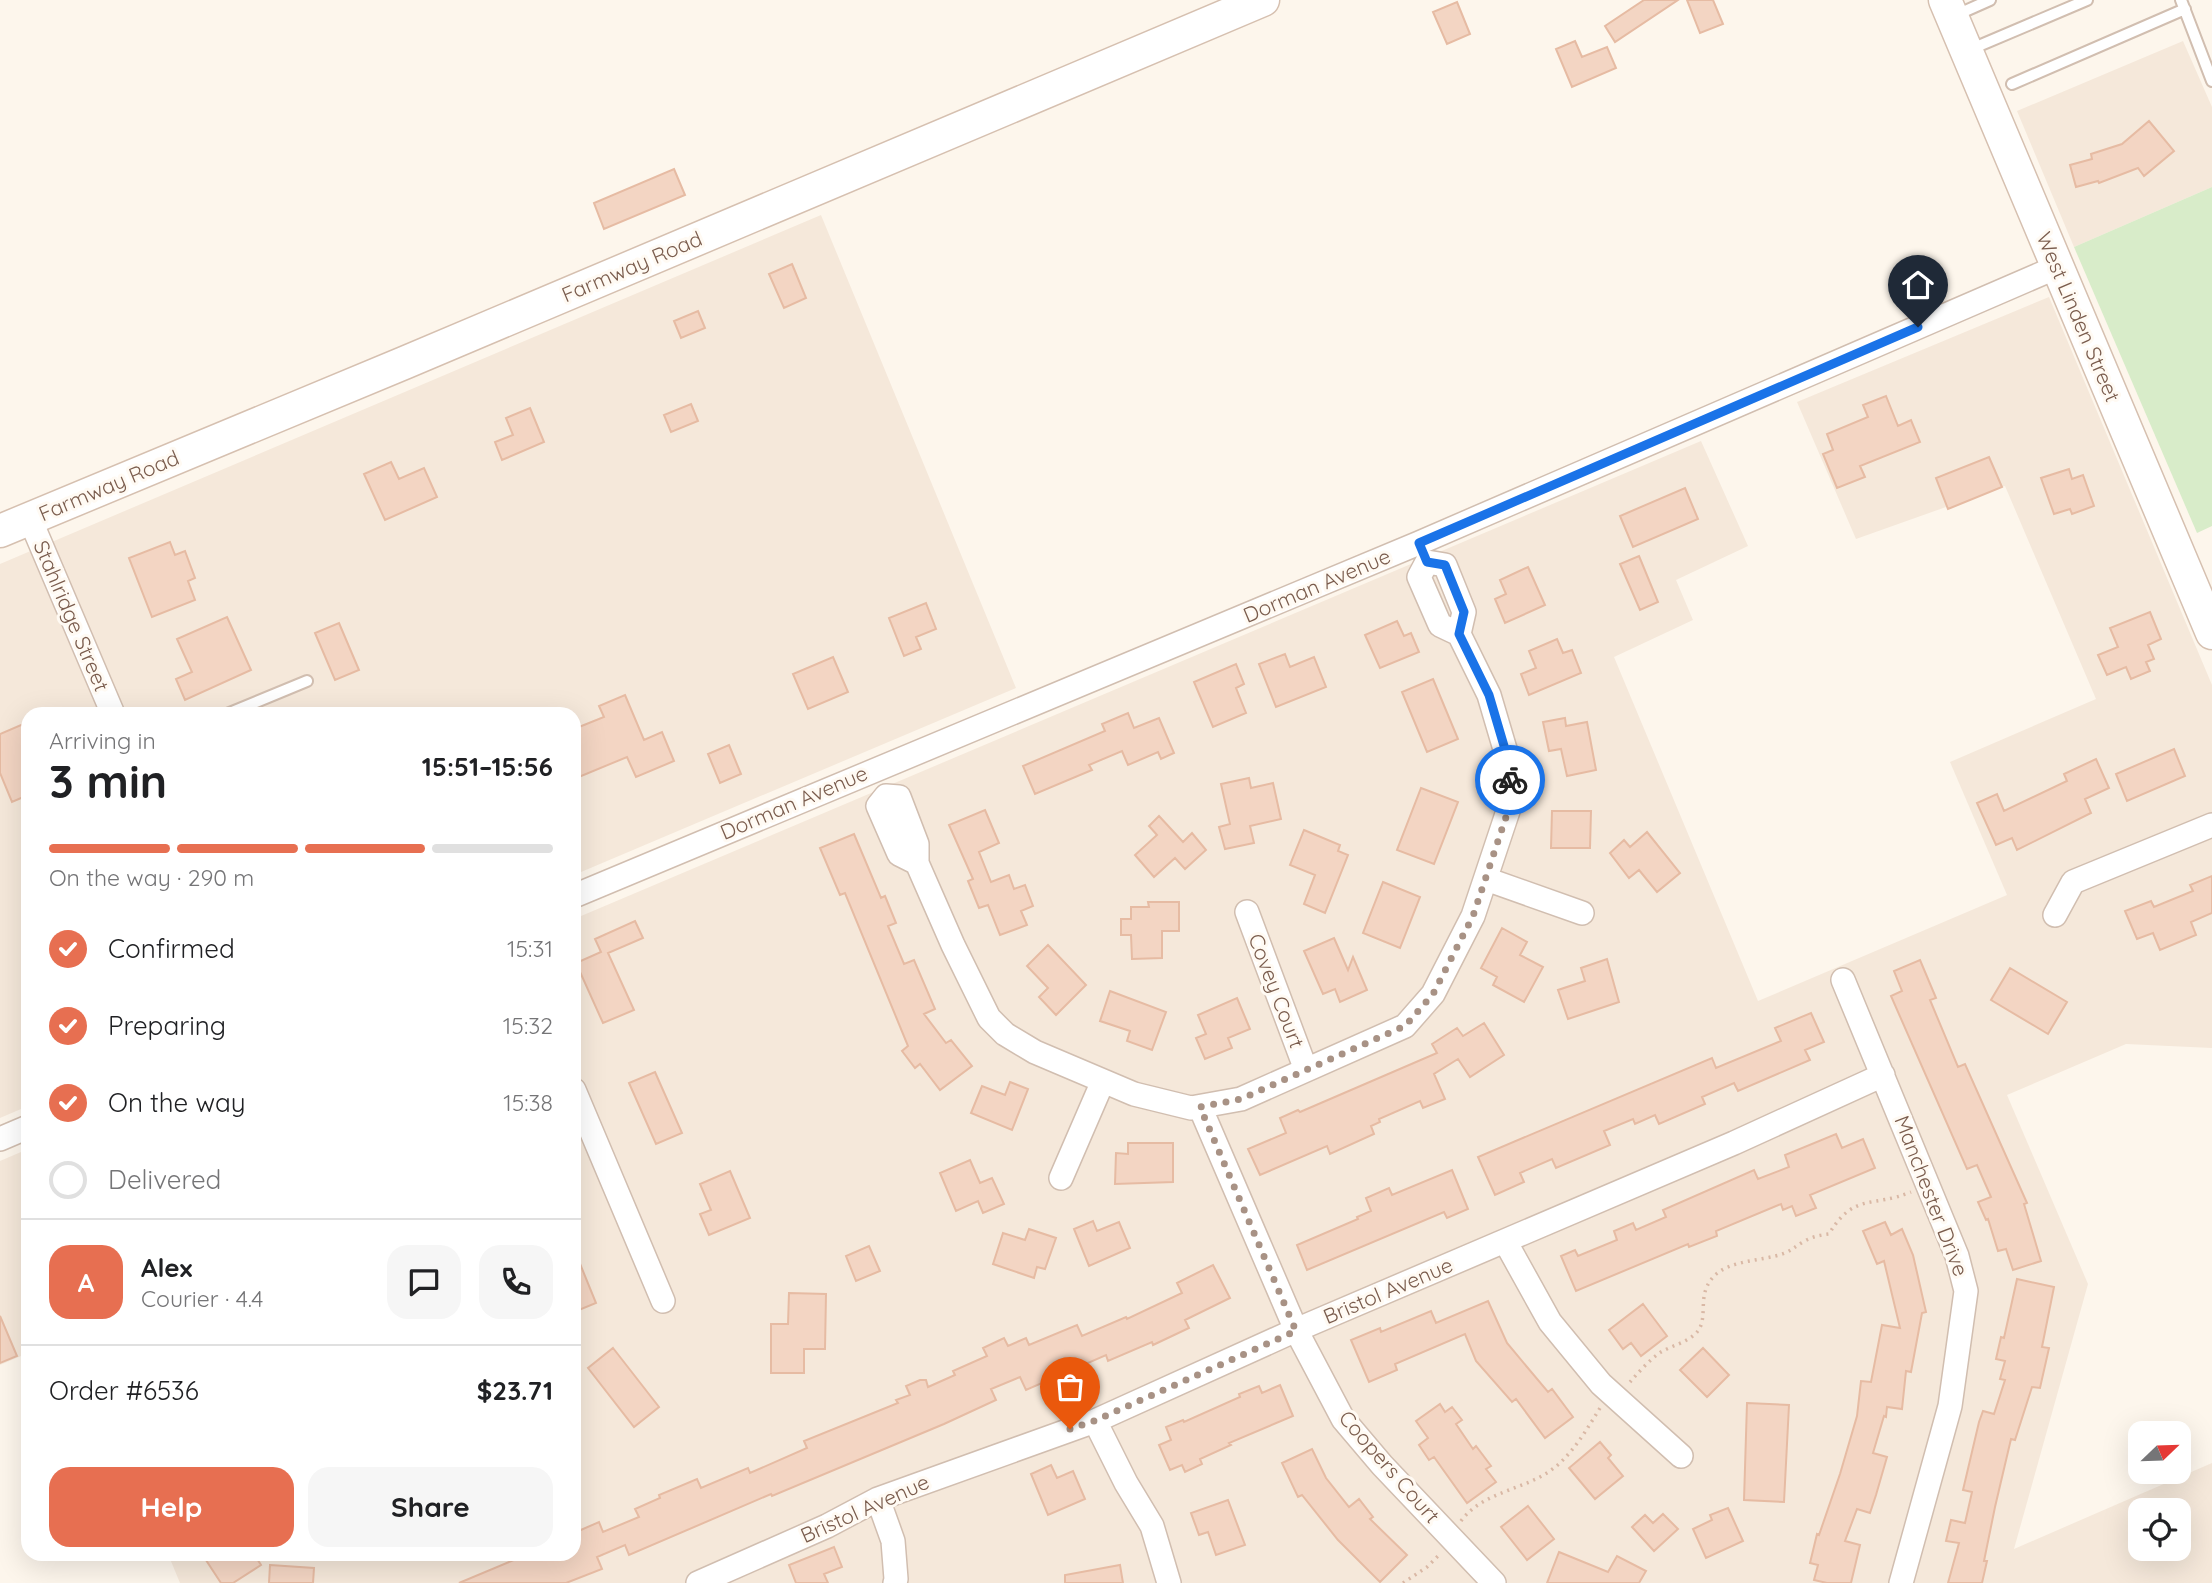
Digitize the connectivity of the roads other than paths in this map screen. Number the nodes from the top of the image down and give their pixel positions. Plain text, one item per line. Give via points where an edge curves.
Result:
1 (1263, 0) edge
2 (1990, 0) edge
3 (2087, 0) edge
4 (2183, 5) edge
5 (1948, 8) edge
6 (1966, 51) junction
7 (2212, 81) edge
8 (2012, 84) dead end
9 (2057, 267) junction
10 (30, 519) junction
11 (0, 531) edge
12 (1423, 553) junction
13 (2212, 633) edge
14 (306, 681) dead end
15 (110, 707) edge
16 (244, 707) edge
17 (877, 769) junction
18 (2212, 825) edge
19 (1486, 879) junction
20 (581, 893) edge
21 (1247, 912) dead end
22 (1582, 913) dead end
23 (2055, 915) dead end
24 (1843, 980) dead end
25 (1306, 1070) junction
26 (1883, 1074) junction
27 (1103, 1081) junction
28 (581, 1107) edge
29 (1200, 1107) junction
30 (21, 1130) edge
31 (0, 1139) edge
32 (1061, 1178) dead end
33 (1505, 1241) junction
34 (663, 1301) dead end
35 (1296, 1331) junction
36 (1094, 1421) junction
37 (1681, 1455) dead end
38 (878, 1499) junction
39 (698, 1583) edge
40 (895, 1583) edge
41 (1168, 1583) edge
42 (1494, 1583) edge
43 (1901, 1583) edge

1 - 10 main road, Farmway Road
2 - 5 lane
3 - 6 lane
4 - 7 lane
4 - 8 lane
5 - 6 main road, West Linden Street
6 - 9 main road, West Linden Street
9 - 12 street, Dorman Avenue
9 - 13 main road, West Linden Street
10 - 11 main road, Farmway Road
10 - 15 street, Stahlridge Street
12 - 17 street, Dorman Avenue
12 - 19 street via 1419,578 1440,625 1459,634 1489,695 1507,756 1513,796
14 - 16 lane
17 - 20 street, Dorman Avenue
17 - 27 street via 887,796 878,806 899,854 917,863 989,1018 1035,1052
18 - 23 street via 2073,882
19 - 22 street
19 - 25 street via 1473,916 1433,994 1405,1026
21 - 25 street, Covey Court
24 - 26 street, Manchester Drive
25 - 29 street via 1241,1099
26 - 33 street, Bristol Avenue
26 - 43 street, Manchester Drive via 1957,1256 1966,1291 1950,1406
27 - 29 street via 1134,1094
27 - 32 street
28 - 34 street
29 - 35 street, Coopers Court
30 - 31 street
33 - 35 street, Bristol Avenue
33 - 37 street via 1550,1322 1601,1384
35 - 36 street, Bristol Avenue
35 - 42 street, Coopers Court via 1343,1419
36 - 38 street, Bristol Avenue
36 - 41 street via 1152,1526
38 - 39 street, Bristol Avenue
38 - 40 street via 892,1541

